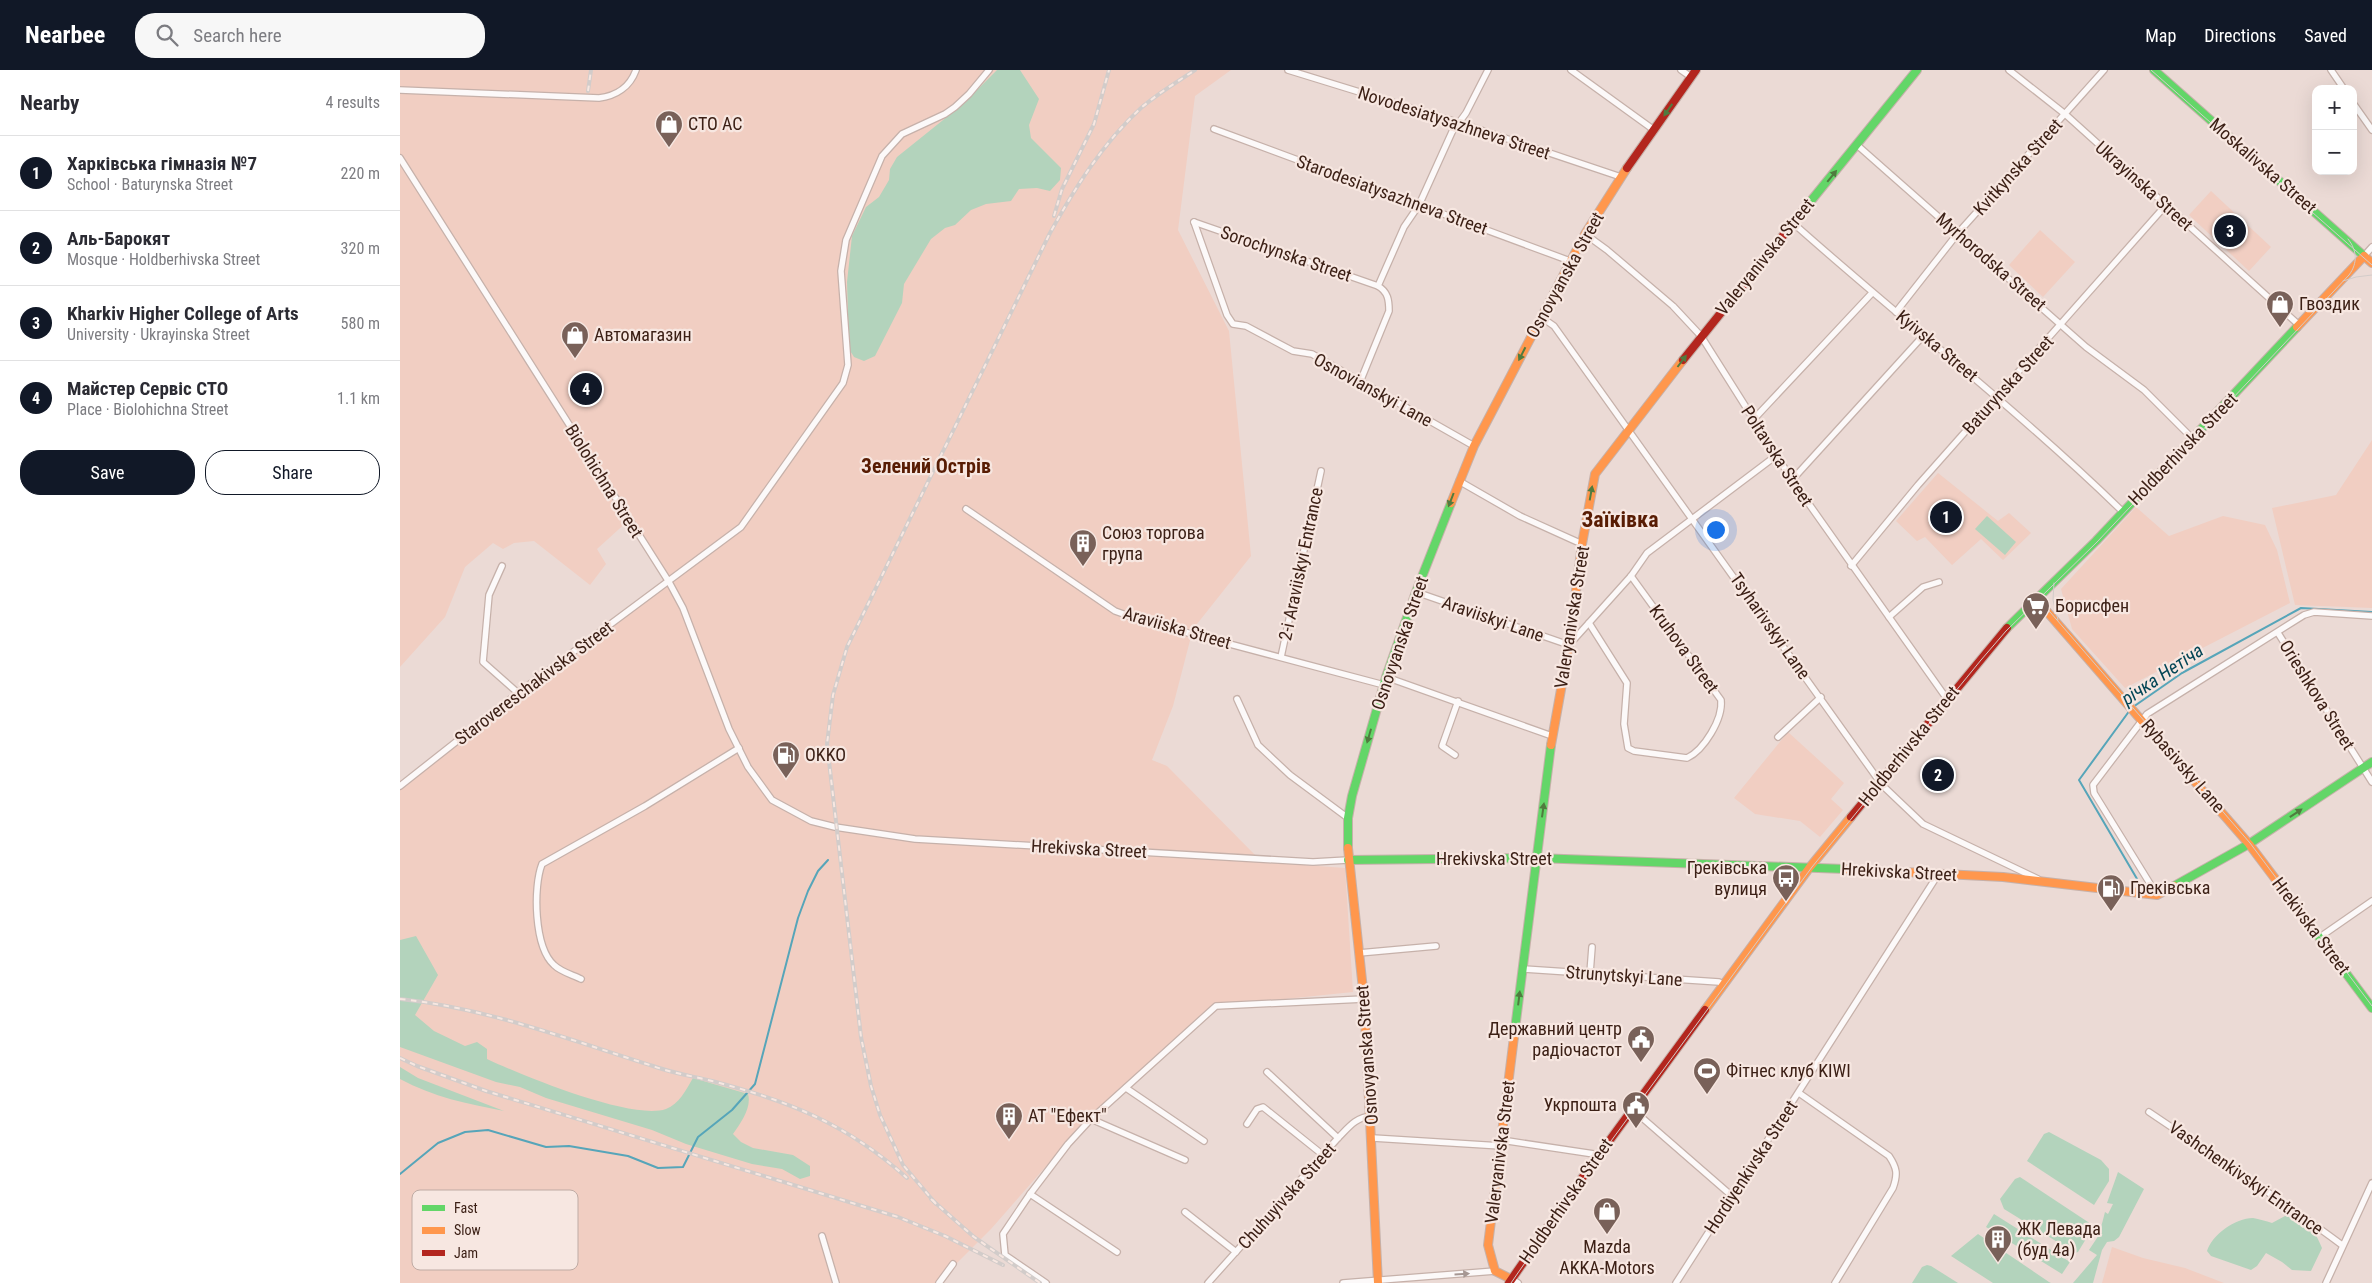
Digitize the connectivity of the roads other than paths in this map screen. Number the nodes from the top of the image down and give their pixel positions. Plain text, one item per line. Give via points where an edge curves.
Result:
1 (636, 70) edge
2 (989, 70) edge
3 (1288, 70) edge
4 (1488, 70) edge
5 (1571, 70) edge
6 (1681, 70) edge
7 (1696, 70) edge
8 (1917, 70) edge
9 (2009, 70) edge
10 (2104, 70) edge
11 (2154, 70) edge
12 (2331, 70) edge
13 (1691, 77) junction
14 (2341, 85) edge
15 (400, 90) edge
16 (2357, 109) edge
17 (2065, 114) junction
18 (1460, 122) junction
19 (1214, 129) dead end
20 (1654, 130) junction
21 (2372, 130) edge
22 (1857, 145) junction
23 (400, 158) edge
24 (1621, 177) junction
25 (1419, 205) junction
26 (2166, 205) junction
27 (1194, 222) joint
28 (1793, 223) junction
29 (1585, 234) junction
30 (1958, 234) junction
31 (2372, 247) edge
32 (2364, 256) junction
33 (1570, 261) junction
34 (2372, 263) edge
35 (1378, 286) junction
36 (1872, 293) junction
37 (1896, 312) junction
38 (1541, 317) junction
39 (2062, 324) junction
40 (2299, 325) junction
41 (1701, 336) junction
42 (1924, 336) junction
43 (1360, 382) junction
44 (1997, 398) junction
45 (1753, 420) junction
46 (1629, 430) junction
47 (2192, 439) junction
48 (1474, 446) junction
49 (1776, 455) junction
50 (1321, 471) dead end
51 (1792, 480) junction
52 (1459, 481) junction
53 (966, 508) dead end
54 (2123, 512) junction
55 (1693, 518) junction
56 (1582, 544) junction
57 (502, 566) dead end
58 (1851, 566) junction
59 (1631, 576) junction
60 (668, 582) junction
61 (1939, 582) dead end
62 (1416, 592) junction
63 (2036, 599) junction
64 (2372, 616) edge
65 (1889, 617) junction
66 (1589, 623) junction
67 (2278, 633) junction
68 (1570, 646) junction
69 (1281, 658) junction
70 (1385, 681) junction
71 (518, 694) junction
72 (1821, 697) junction
73 (1237, 699) dead end
74 (1947, 699) junction
75 (1458, 701) junction
76 (2142, 719) junction
77 (1552, 736) junction
78 (1778, 736) dead end
79 (739, 748) junction
80 (1455, 755) dead end
81 (2372, 762) edge
82 (748, 768) joint
83 (2364, 768) junction
84 (1879, 782) junction
85 (2372, 782) edge
86 (400, 786) edge
87 (1348, 818) junction
88 (2252, 842) junction
89 (1536, 858) junction
90 (1348, 860) junction
91 (1810, 867) junction
92 (1939, 874) junction
93 (2045, 882) junction
94 (2157, 895) junction
95 (2372, 902) edge
96 (2320, 937) junction
97 (1436, 946) dead end
98 (1592, 947) dead end
99 (1359, 953) junction
100 (1523, 969) junction
101 (1590, 973) junction
102 (581, 979) dead end
103 (1723, 985) junction
104 (1364, 999) junction
105 (2372, 1008) edge
106 (1267, 1072) dead end
107 (1126, 1088) junction
108 (1799, 1093) junction
109 (1632, 1109) junction
110 (2149, 1112) dead end
111 (1371, 1116) junction
112 (1091, 1119) junction
113 (1247, 1124) dead end
114 (1338, 1138) junction
115 (1372, 1138) junction
116 (1204, 1141) dead end
117 (1500, 1146) junction
118 (1324, 1154) junction
119 (1598, 1157) junction
120 (1185, 1160) dead end
121 (2372, 1183) edge
122 (1030, 1194) junction
123 (1732, 1196) junction
124 (1185, 1212) dead end
125 (822, 1236) dead end
126 (2342, 1245) junction
127 (1117, 1252) dead end
128 (1236, 1252) junction
129 (953, 1264) dead end
130 (1495, 1272) junction
131 (1378, 1281) edge
132 (1513, 1282) edge
133 (836, 1283) edge
134 (939, 1283) edge
135 (1046, 1283) edge
136 (1208, 1283) edge
137 (1343, 1283) edge
138 (1676, 1283) edge
139 (1835, 1283) edge
140 (2326, 1283) edge

1 - 15 street via 620,92 599,98
2 - 60 street, Starovereschakivska Street via 955,107 902,134 882,156 842,255 848,365 843,383 741,527
3 - 18 street, Novodesiatysazhneva Street
4 - 18 street
5 - 20 street
6 - 13 street
7 - 13 street, Osnovyanska Street
8 - 22 street, Valeryanivska Street
9 - 17 street, Ukrayinska Street
10 - 17 street, Kvitkynska Street
11 - 32 street, Moskalivska Street
12 - 14 street
13 -> 20 street, Osnovyanska Street
16 - 21 street
17 - 26 street, Ukrayinska Street
17 - 30 street, Kvitkynska Street
18 - 24 street, Novodesiatysazhneva Street
18 - 25 street
19 - 25 street, Starodesiatysazhneva Street
20 - 24 street, Osnovyanska Street
28 -> 22 street, Valeryanivska Street
22 - 30 street, Myrhorodska Street
23 - 60 street, Biolohichna Street
24 - 29 street, Osnovyanska Street
25 - 33 street, Starodesiatysazhneva Street
25 - 35 street via 1404,227
26 - 39 street, Baturynska Street
26 - 40 street, Ukrayinska Street
27 - 35 street, Sorochynska Street
27 - 43 street, Osnovianskyi Lane via 1228,319 1233,324 1246,326 1293,351 1312,354
28 - 36 street, Kyivska Street
28 - 41 street, Valeryanivska Street
29 - 33 street, Osnovyanska Street
29 - 41 street, Poltavska Street via 1673,306
30 - 37 street, Kvitkynska Street
30 - 39 street, Myrhorodska Street
31 - 32 street
32 - 34 street, Moskalivska Street
32 - 40 street, Holdberhivska Street
33 - 38 street, Osnovyanska Street
35 - 43 street via 1389,300 1389,311
36 - 37 street, Kyivska Street
36 - 45 street
37 - 42 street, Kyivska Street
38 - 46 street, Tsyharivskyi Lane via 1554,326
38 -> 48 street, Osnovyanska Street
39 - 44 street, Baturynska Street
39 - 47 street, Myrhorodska Street via 2086,347 2144,390
40 - 47 street, Holdberhivska Street
41 - 45 street, Poltavska Street
46 -> 41 street, Valeryanivska Street
42 - 44 street, Kyivska Street
42 - 51 street
43 - 48 street, Osnovianskyi Lane
44 - 54 street, Kyivska Street
44 - 58 street, Baturynska Street via 1918,485
45 - 49 street, Poltavska Street
46 - 55 street, Tsyharivskyi Lane
56 -> 46 street, Valeryanivska Street via 1595,474
47 - 54 street, Holdberhivska Street
48 - 52 street, Osnovyanska Street
49 - 51 street, Poltavska Street
49 - 55 street
50 - 69 street, 2-i Araviiskyi Entrance
51 - 58 street, Poltavska Street
52 - 56 street via 1520,516
52 -> 62 street, Osnovyanska Street
53 - 69 street, Araviiska Street via 1115,611
54 - 63 street, Holdberhivska Street
55 - 59 street via 1647,553
55 - 72 street, Tsyharivskyi Lane
56 - 68 street, Valeryanivska Street
57 - 71 street via 489,595 483,662
58 - 65 street, Poltavska Street
59 - 66 street
59 - 66 street, Kruhova Street via 1721,700 1720,719 1694,755 1687,758 1628,748 1624,724 1627,683
60 - 71 street, Starovereschakivska Street
60 - 79 street, Biolohichna Street via 682,608
61 - 65 street via 1923,587
62 - 68 street, Araviiskyi Lane
62 - 70 street, Osnovyanska Street
63 - 74 street, Holdberhivska Street via 2005,630
63 - 76 street, Rybasivsky Lane
64 - 67 street via 2314,612
65 - 74 street, Poltavska Street
66 - 68 street
67 - 76 street
67 - 83 street, Orieshkova Street
68 - 77 street, Valeryanivska Street
69 - 70 street, Araviiska Street
70 - 75 street, Araviiska Street
70 -> 87 street, Osnovyanska Street
71 - 86 street, Starovereschakivska Street
72 - 78 street
72 - 84 street, Tsyharivskyi Lane
73 - 87 street via 1258,745 1290,775
74 - 84 street, Holdberhivska Street
75 - 77 street, Araviiska Street
75 - 80 street via 1442,746
76 - 88 street, Rybasivsky Lane
76 - 94 street via 2093,785 2094,793
89 -> 77 street, Valeryanivska Street
79 - 82 street, Biolohichna Street
79 - 102 street via 542,864 537,876 536,897 545,954 554,965
81 - 83 street
82 - 90 street, Hrekivska Street via 780,806 811,821 852,830 915,839 1313,862
83 - 85 street, Orieshkova Street
88 -> 83 street
84 - 91 street, Holdberhivska Street
84 - 93 street, Tsyharivskyi Lane via 1923,824
87 - 90 street, Osnovyanska Street
88 - 94 street
88 - 96 street, Hrekivska Street
89 - 90 street, Hrekivska Street
89 - 91 street, Hrekivska Street
89 - 100 street, Valeryanivska Street
90 - 99 street, Osnovyanska Street
91 - 92 street, Hrekivska Street
91 - 103 street, Holdberhivska Street
92 - 93 street, Hrekivska Street
92 - 108 street, Hordiyenkivska Street
93 - 94 street, Hrekivska Street
95 - 96 street
96 - 105 street, Hrekivska Street
97 - 99 street
98 - 101 street
99 - 104 street, Osnovyanska Street
100 - 101 street, Strunytskyi Lane
117 -> 100 street, Valeryanivska Street
101 - 103 street, Strunytskyi Lane via 1719,982
103 - 109 street, Holdberhivska Street
104 - 107 street via 1216,1006
104 - 111 street, Osnovyanska Street
106 - 114 street
107 - 112 street
107 - 116 street
108 - 123 street, Hordiyenkivska Street
108 - 139 street via 1889,1156 1896,1166 1893,1188
109 - 119 street, Holdberhivska Street
109 - 123 street
110 - 126 street, Vashchenkivskyi Entrance via 2276,1196
111 - 114 street, Chuhuyivska Street via 1360,1118
111 - 115 street, Osnovyanska Street
112 - 120 street
112 - 122 street
113 - 118 street via 1257,1109 1263,1107
114 - 118 street, Chuhuyivska Street
115 - 117 street
115 - 131 street, Osnovyanska Street
117 - 119 street via 1508,1141
117 - 130 street, Valeryanivska Street via 1488,1245
118 - 128 street, Chuhuyivska Street
119 - 132 street, Holdberhivska Street
121 - 126 street
122 - 127 street
122 - 135 street via 1003,1234 1005,1255
123 - 138 street, Hordiyenkivska Street
124 - 128 street
125 - 133 street
126 - 140 street
128 - 136 street, Chuhuyivska Street
129 - 134 street
131 -> 130 street
130 - 132 street
131 - 137 street

